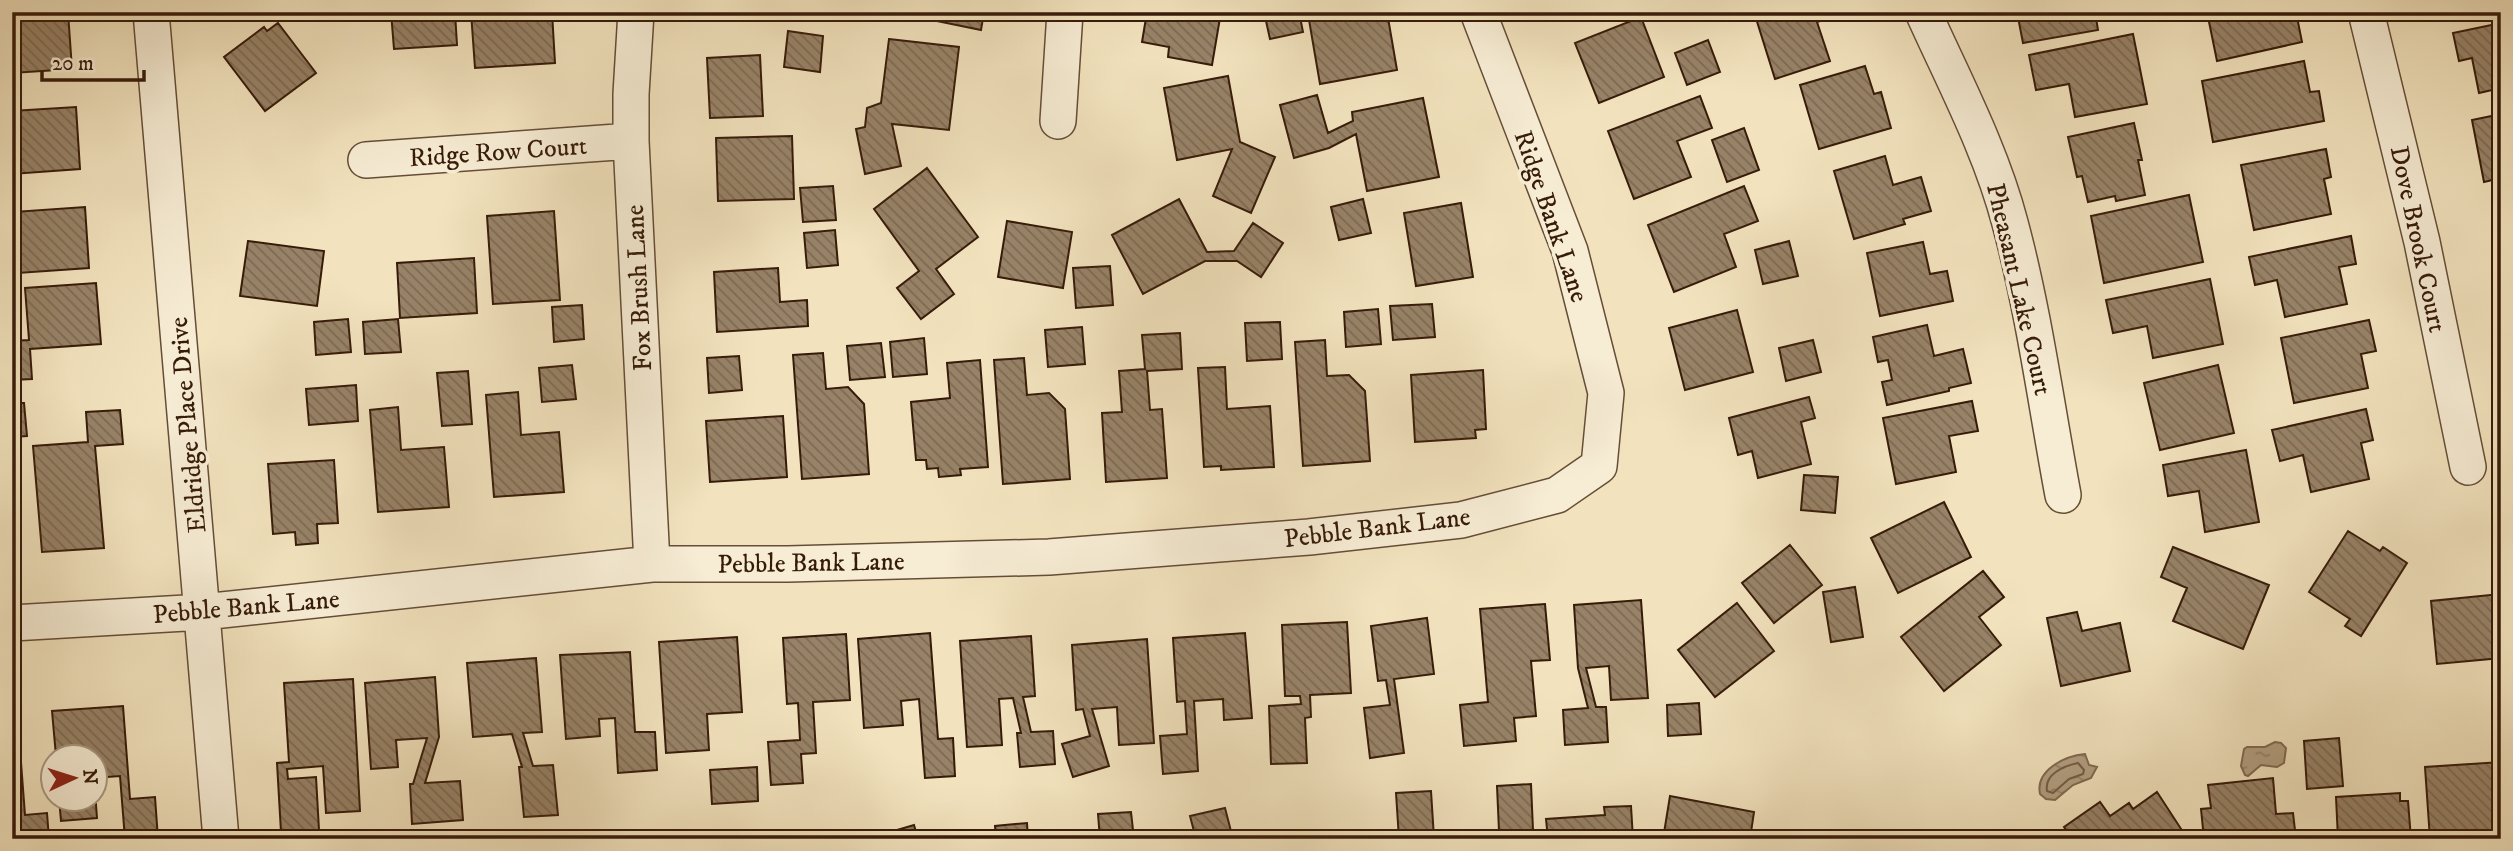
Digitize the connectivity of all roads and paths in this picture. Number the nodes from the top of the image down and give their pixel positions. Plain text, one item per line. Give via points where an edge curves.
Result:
1 (151, 12) edge
2 (636, 12) edge
3 (1065, 12) edge
4 (1478, 12) edge
5 (1923, 12) edge
6 (2366, 12) edge
7 (1058, 121) dead end
8 (631, 141) junction
9 (366, 160) dead end
10 (1599, 466) joint
11 (2468, 467) dead end
12 (2063, 495) dead end
13 (652, 564) junction
14 (203, 612) junction
15 (12, 623) edge
16 (220, 839) edge

1 - 14 street, Eldridge Place Drive
2 - 8 street, Fox Brush Lane
3 - 7 street
4 - 10 street, Ridge Bank Lane via 1570,251 1606,393
5 - 12 street, Pheasant Lake Court via 1990,163 2010,223
6 - 11 street, Dove Brook Court via 2422,242
8 - 9 street, Ridge Row Court
8 - 13 street, Fox Brush Lane
10 - 13 street, Pebble Bank Lane via 1557,495 1461,520 1323,536 1049,557
13 - 14 street, Pebble Bank Lane
14 - 15 street, Pebble Bank Lane
14 - 16 street, Eldridge Place Drive

